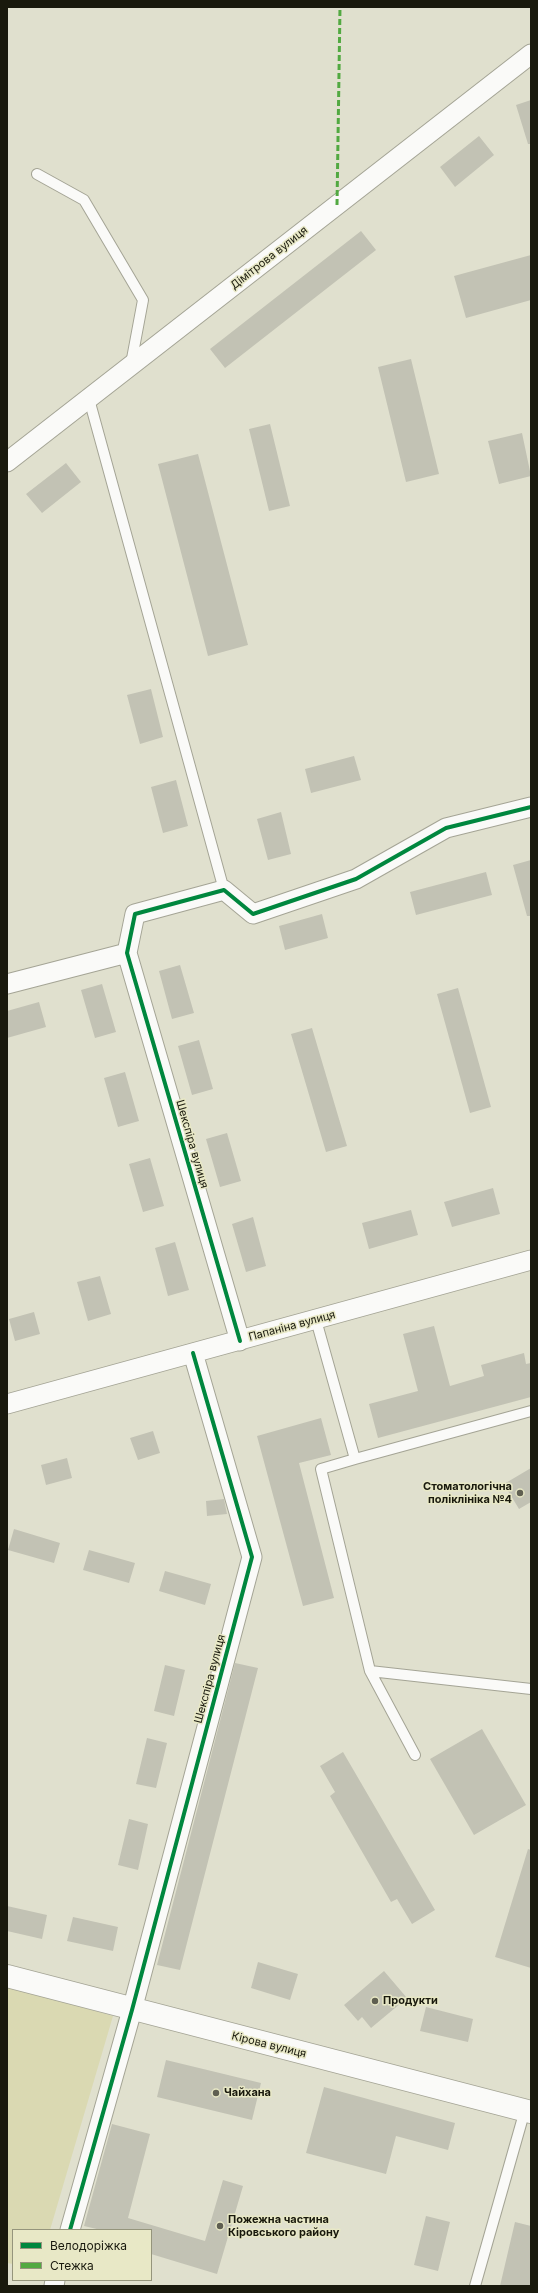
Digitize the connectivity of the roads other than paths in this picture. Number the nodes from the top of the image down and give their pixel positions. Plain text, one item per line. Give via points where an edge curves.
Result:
1 (531, 54) edge
2 (36, 174) dead end
3 (131, 366) junction
4 (88, 399) junction
5 (7, 462) edge
6 (531, 807) edge
7 (224, 890) junction
8 (127, 953) junction
9 (7, 984) edge
10 (531, 1260) edge
11 (316, 1320) junction
12 (240, 1341) junction
13 (193, 1353) junction
14 (7, 1404) edge
15 (531, 1411) edge
16 (355, 1459) junction
17 (370, 1671) junction
18 (531, 1689) edge
19 (415, 1755) dead end
20 (7, 1976) edge
21 (132, 2010) junction
22 (528, 2111) edge
23 (70, 2229) edge
24 (475, 2286) edge

1 - 3 street, Дімітрова вулиця
2 - 3 lane via 84,200 143,300
3 - 4 street, Дімітрова вулиця
4 - 5 street, Дімітрова вулиця
4 - 7 lane
6 - 7 street via 446,828 356,879 253,914
7 - 8 street via 136,914
8 - 9 street
8 - 12 street, Шекспіра вулиця
10 - 11 street, Папаніна вулиця
11 - 12 street, Папаніна вулиця
11 - 16 lane
12 - 13 street, Папаніна вулиця
13 - 14 street, Папаніна вулиця
13 - 21 street, Шекспіра вулиця via 252,1557
15 - 16 lane
16 - 17 lane via 321,1469
17 - 18 lane
17 - 19 lane
20 - 21 street, Кірова вулиця
21 - 22 street, Кірова вулиця
21 - 23 street, Шекспіра вулиця
22 - 24 lane

